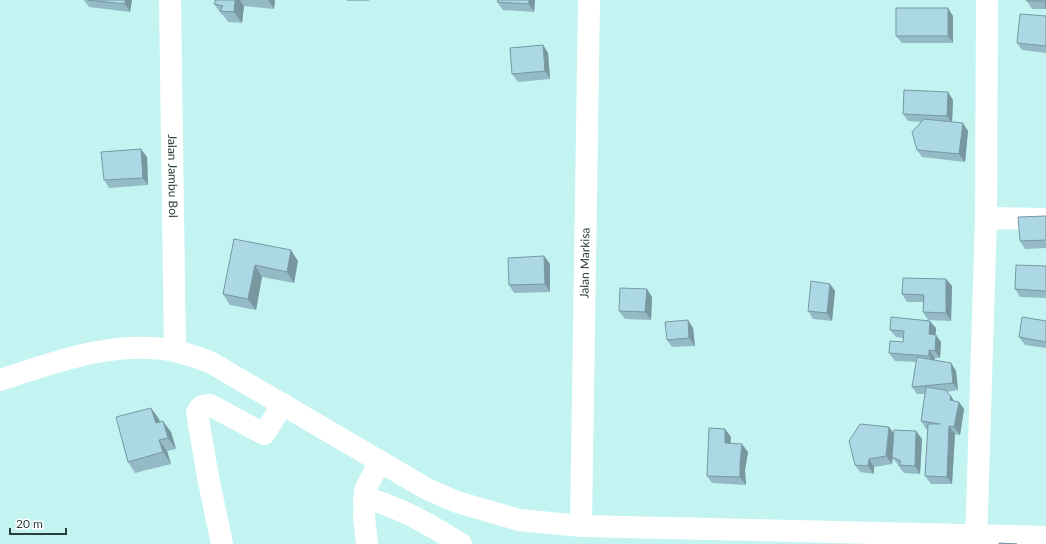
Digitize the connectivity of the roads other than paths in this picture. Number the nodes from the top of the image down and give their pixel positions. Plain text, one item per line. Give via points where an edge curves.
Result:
1 (170, 0) edge
2 (589, 0) edge
3 (987, 0) edge
4 (986, 218) junction
5 (1046, 219) edge
6 (174, 351) junction
7 (0, 380) edge
8 (283, 404) junction
9 (371, 481) junction
10 (581, 526) junction
11 (1046, 537) edge
12 (976, 540) edge
13 (222, 544) edge
14 (368, 544) edge
15 (461, 544) edge

1 - 6 street, Jalan Jambu Bol
2 - 10 street, Jalan Markisa
3 - 4 street
4 - 5 street
4 - 12 street
6 - 7 street via 139,348 107,350 59,361
6 - 8 street via 210,362
8 - 9 street
8 - 13 street via 264,434 210,405 203,405 197,413
9 - 10 street via 427,488 457,502 519,520
9 - 14 street via 364,517
9 - 15 street via 381,502 427,523
10 - 12 street
11 - 12 street

